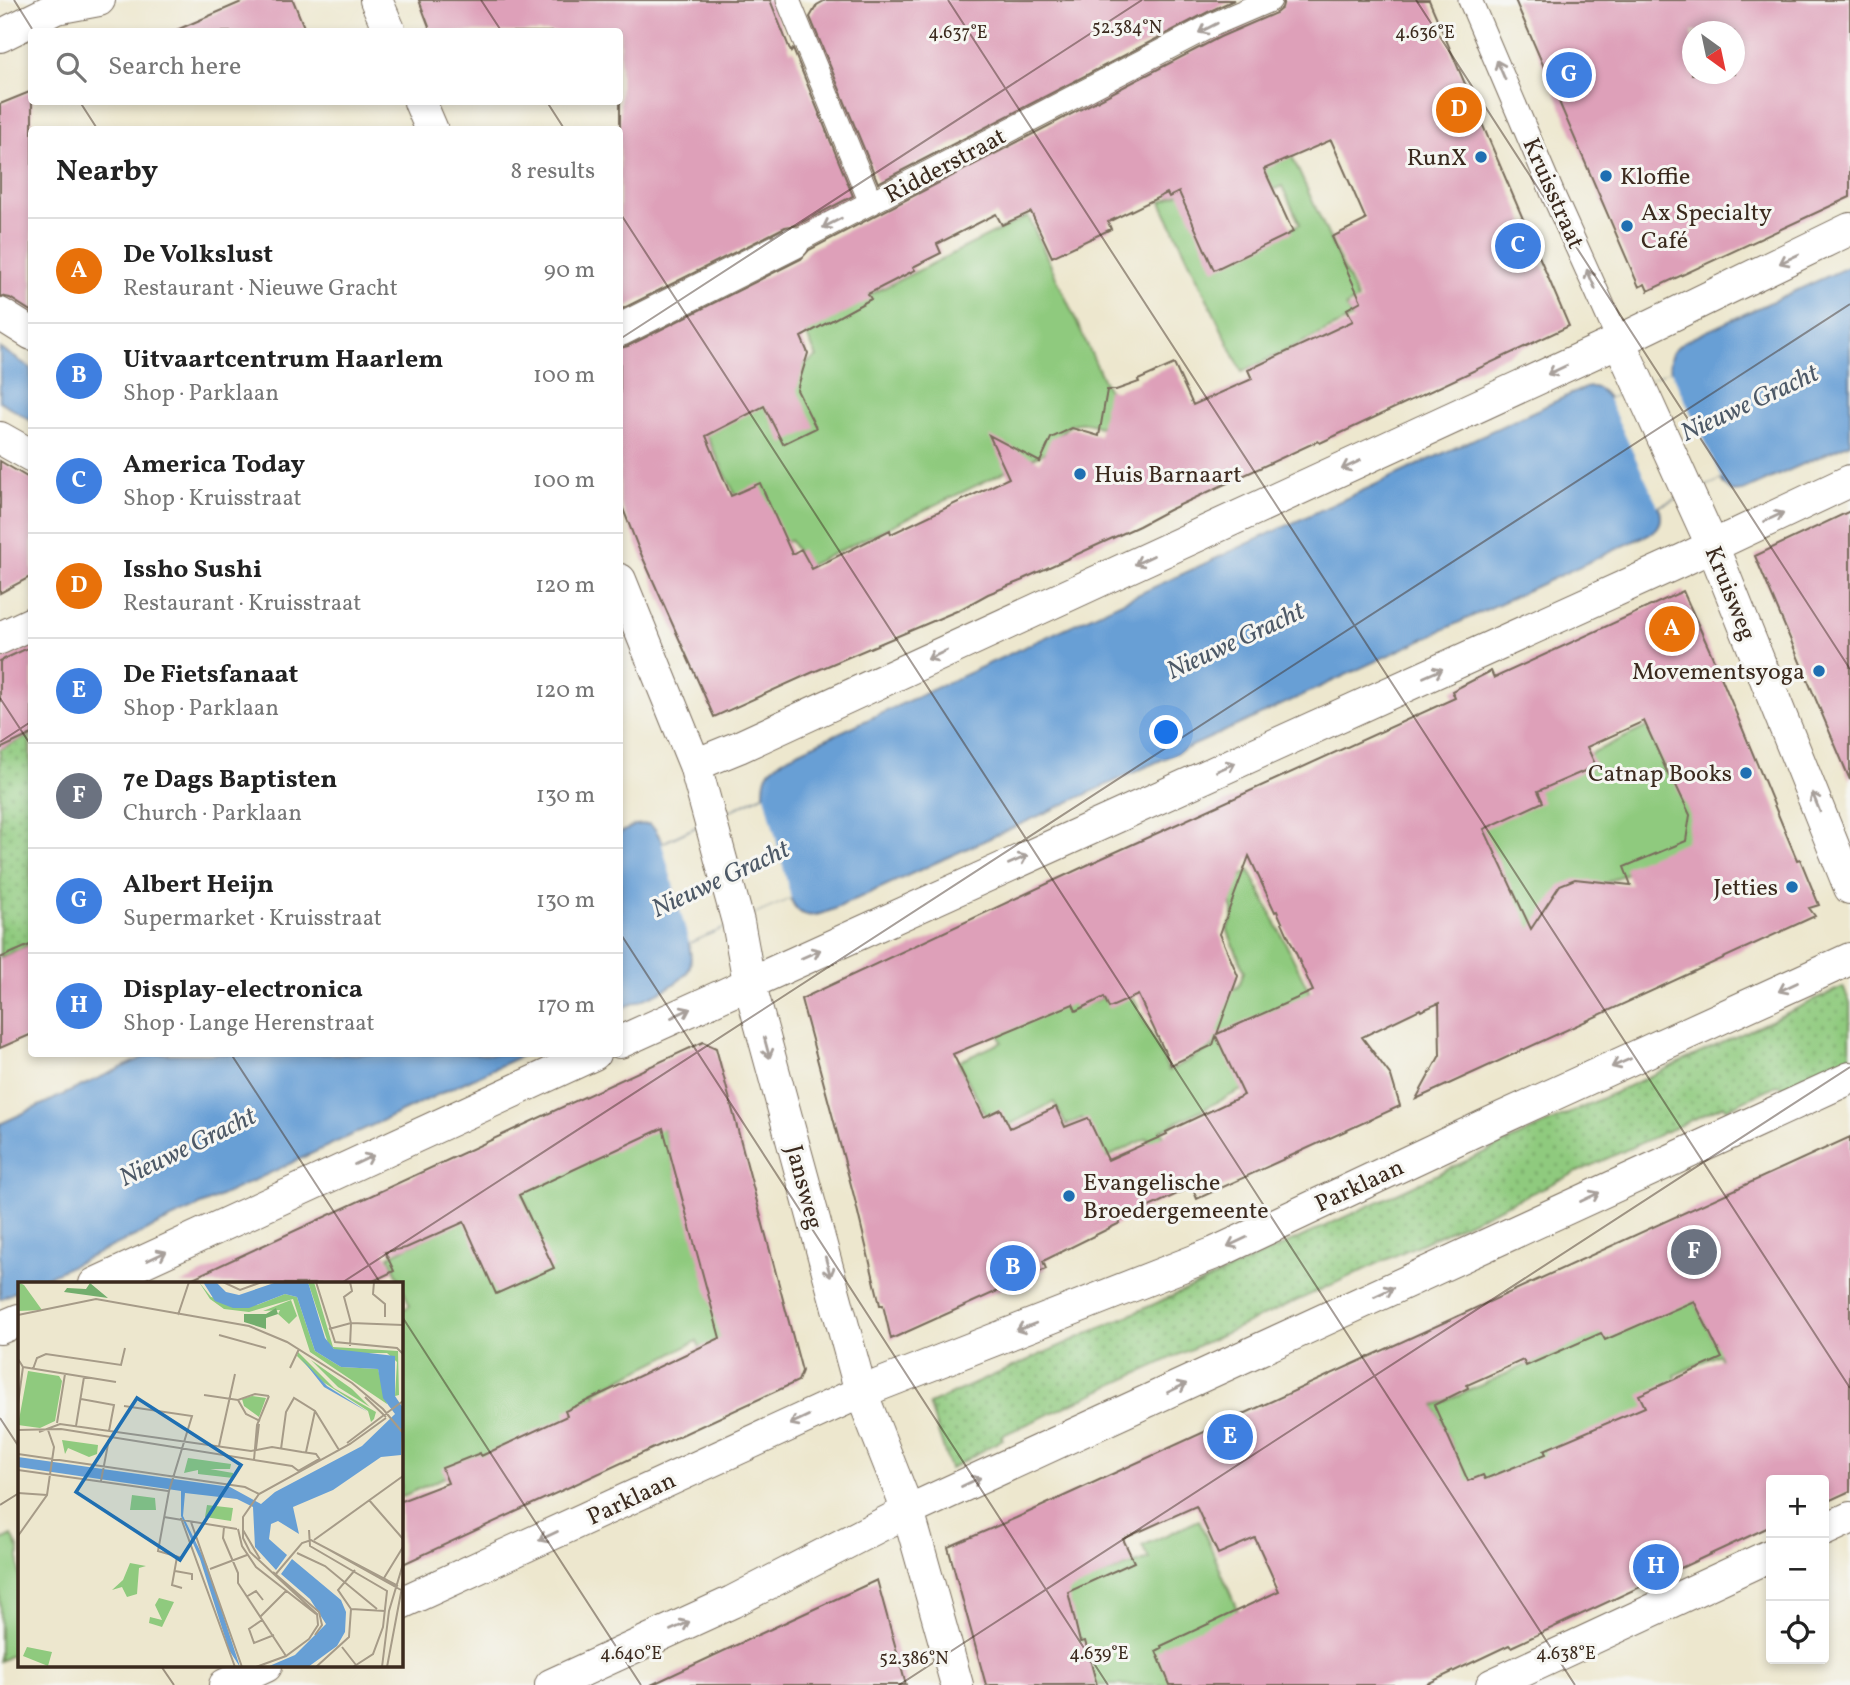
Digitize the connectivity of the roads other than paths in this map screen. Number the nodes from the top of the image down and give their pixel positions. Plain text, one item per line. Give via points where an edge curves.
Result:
1 (99, 0) edge
2 (376, 0) edge
3 (788, 0) edge
4 (1270, 0) edge
5 (1470, 0) edge
6 (54, 4) edge
7 (388, 28) edge
8 (0, 36) edge
9 (421, 105) edge
10 (430, 126) edge
11 (871, 203) junction
12 (1850, 229) edge
13 (793, 243) joint
14 (0, 314) edge
15 (623, 328) edge
16 (28, 332) edge
17 (1619, 341) junction
18 (1639, 385) joint
19 (0, 438) edge
20 (28, 454) edge
21 (1850, 481) edge
22 (1712, 545) junction
23 (623, 587) edge
24 (28, 625) edge
25 (0, 638) edge
26 (695, 765) junction
27 (1850, 888) edge
28 (1850, 959) edge
29 (749, 982) junction
30 (623, 1041) edge
31 (587, 1057) edge
32 (1850, 1078) edge
33 (99, 1282) edge
34 (18, 1320) edge
35 (0, 1328) edge
36 (861, 1392) junction
37 (908, 1511) junction
38 (1850, 1518) edge
39 (1829, 1528) edge
40 (1766, 1557) edge
41 (402, 1603) edge
42 (262, 1668) edge
43 (225, 1685) edge
44 (551, 1685) edge
45 (957, 1685) edge
46 (1492, 1685) edge

1 - 6 street
2 - 7 street
3 - 11 street
4 -> 11 street, Ridderstraat via 1214,24
17 -> 5 street, Kruisstraat
6 - 8 street
9 - 10 street
11 -> 13 street, Ridderstraat
12 -> 17 street
13 - 15 street, Ridderstraat
14 - 16 street
17 - 18 street, Kruisstraat
17 -> 26 street
18 - 22 street, Kruisweg
19 - 20 street
22 -> 21 street
27 -> 22 street, Kruisweg
29 -> 22 street
23 - 26 street, Jansweg
24 - 25 street
26 - 29 street, Jansweg via 738,922
28 -> 36 street, Parklaan via 1215,1253
30 -> 29 street
29 -> 36 street, Jansweg
33 -> 31 street
37 -> 32 street
34 - 35 street
36 - 37 street
36 -> 41 street, Parklaan
44 -> 37 street via 732,1602
37 - 45 street
38 - 39 street
40 - 46 street
42 - 43 street

